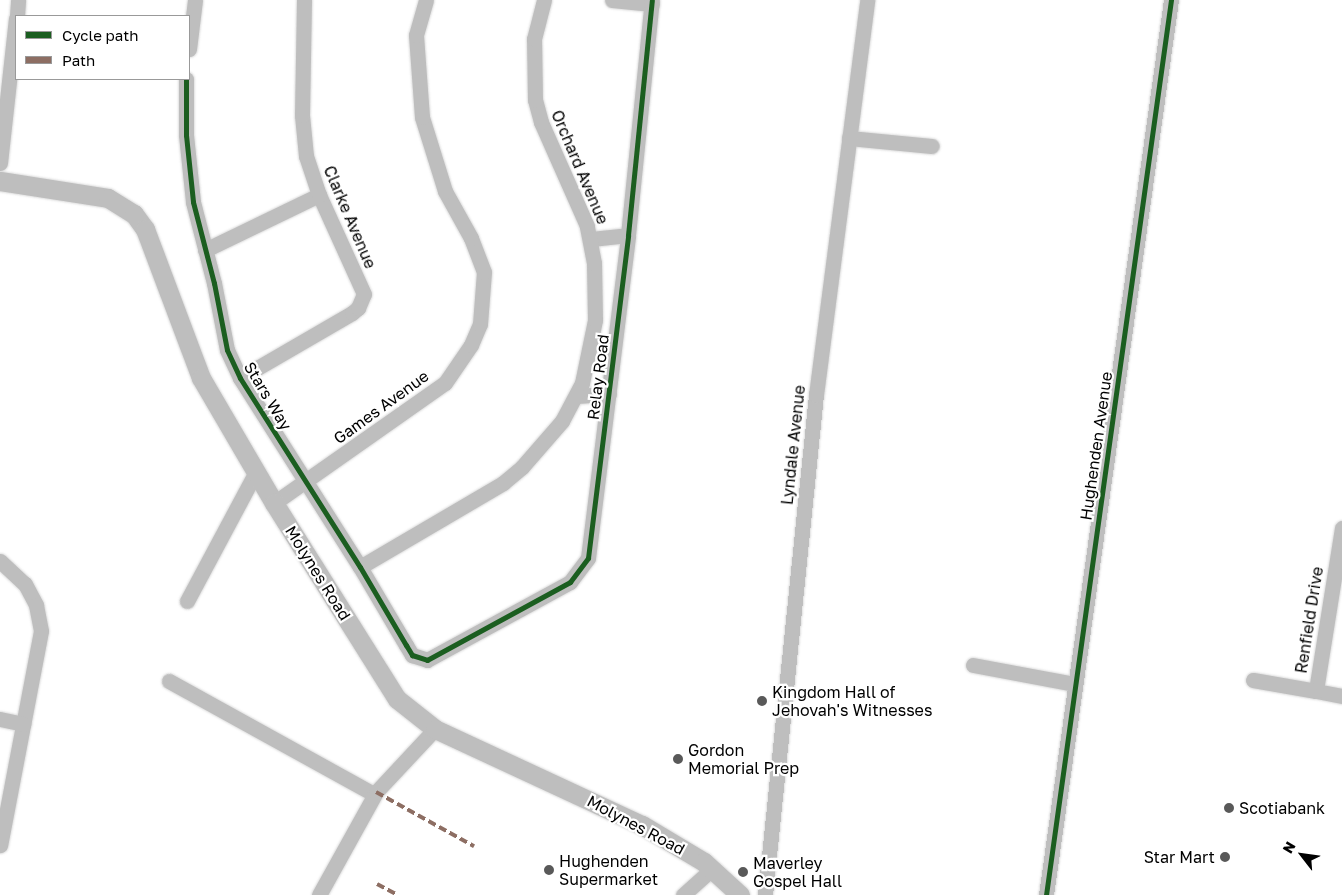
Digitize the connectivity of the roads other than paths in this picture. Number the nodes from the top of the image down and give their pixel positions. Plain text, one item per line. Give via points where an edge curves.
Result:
1 (18, 0) edge
2 (194, 0) edge
3 (304, 0) edge
4 (426, 0) edge
5 (544, 0) edge
6 (612, 0) edge
7 (867, 0) edge
8 (1171, 0) edge
9 (652, 2) edge
10 (16, 15) edge
11 (15, 27) edge
12 (190, 39) edge
13 (186, 80) edge
14 (849, 138) junction
15 (932, 146) dead end
16 (0, 163) edge
17 (0, 181) edge
18 (319, 195) junction
19 (628, 235) junction
20 (591, 239) junction
21 (205, 250) junction
22 (240, 378) junction
23 (609, 394) junction
24 (577, 396) junction
25 (256, 472) junction
26 (305, 483) junction
27 (274, 503) junction
28 (1342, 528) edge
29 (0, 561) edge
30 (360, 567) junction
31 (187, 601) dead end
32 (420, 659) joint
33 (973, 664) dead end
34 (1253, 680) dead end
35 (170, 681) dead end
36 (1075, 684) junction
37 (1316, 691) junction
38 (1342, 696) edge
39 (0, 719) edge
40 (23, 724) junction
41 (435, 729) junction
42 (374, 794) junction
43 (0, 845) edge
44 (712, 869) junction
45 (319, 895) edge
46 (683, 895) edge
47 (740, 895) edge
48 (765, 895) edge
49 (1046, 895) edge

1 - 10 street
2 - 12 street
3 - 18 street, Clarke Avenue via 302,115 306,156
4 - 26 street, Games Avenue via 416,35 422,117 445,191 471,238 484,272 480,324 471,345 445,383
5 - 20 street, Orchard Avenue via 534,39 535,100 540,122
6 - 9 street
7 - 14 street, Lyndale Avenue
8 - 36 street, Hughenden Avenue
9 - 19 street, Relay Road
11 - 16 street
13 - 21 street, Stars Way via 188,161 193,202
14 - 15 street
14 - 48 street, Lyndale Avenue via 816,395
17 - 25 main road, Molynes Road via 108,198 134,214 145,229 201,378
18 - 21 street
18 - 22 street, Clarke Avenue via 361,285 362,301 352,313
19 - 20 street
19 - 23 street, Relay Road
20 - 24 street, Orchard Avenue via 596,283 595,320 587,365
21 - 22 street, Stars Way via 228,350
22 - 26 street, Stars Way
23 - 24 street
23 - 32 street, Relay Road via 590,550 585,566 570,582 435,658
24 - 30 street, Orchard Avenue via 538,452 502,483
25 - 27 main road, Molynes Road
25 - 31 street
26 - 27 street, Games Avenue
26 - 30 street, Stars Way
27 - 41 main road, Molynes Road via 385,683 397,699
28 - 37 street, Renfield Drive
29 - 40 street via 25,584 36,605 42,631
30 - 32 street, Stars Way via 406,646
33 - 36 street
34 - 37 street
35 - 42 street
36 - 49 street, Hughenden Avenue
37 - 38 street, Renfield Drive
39 - 40 street
40 - 43 street
41 - 42 street
41 - 44 main road, Molynes Road via 642,825
42 - 45 street
44 - 46 street
44 - 47 main road, Molynes Road

